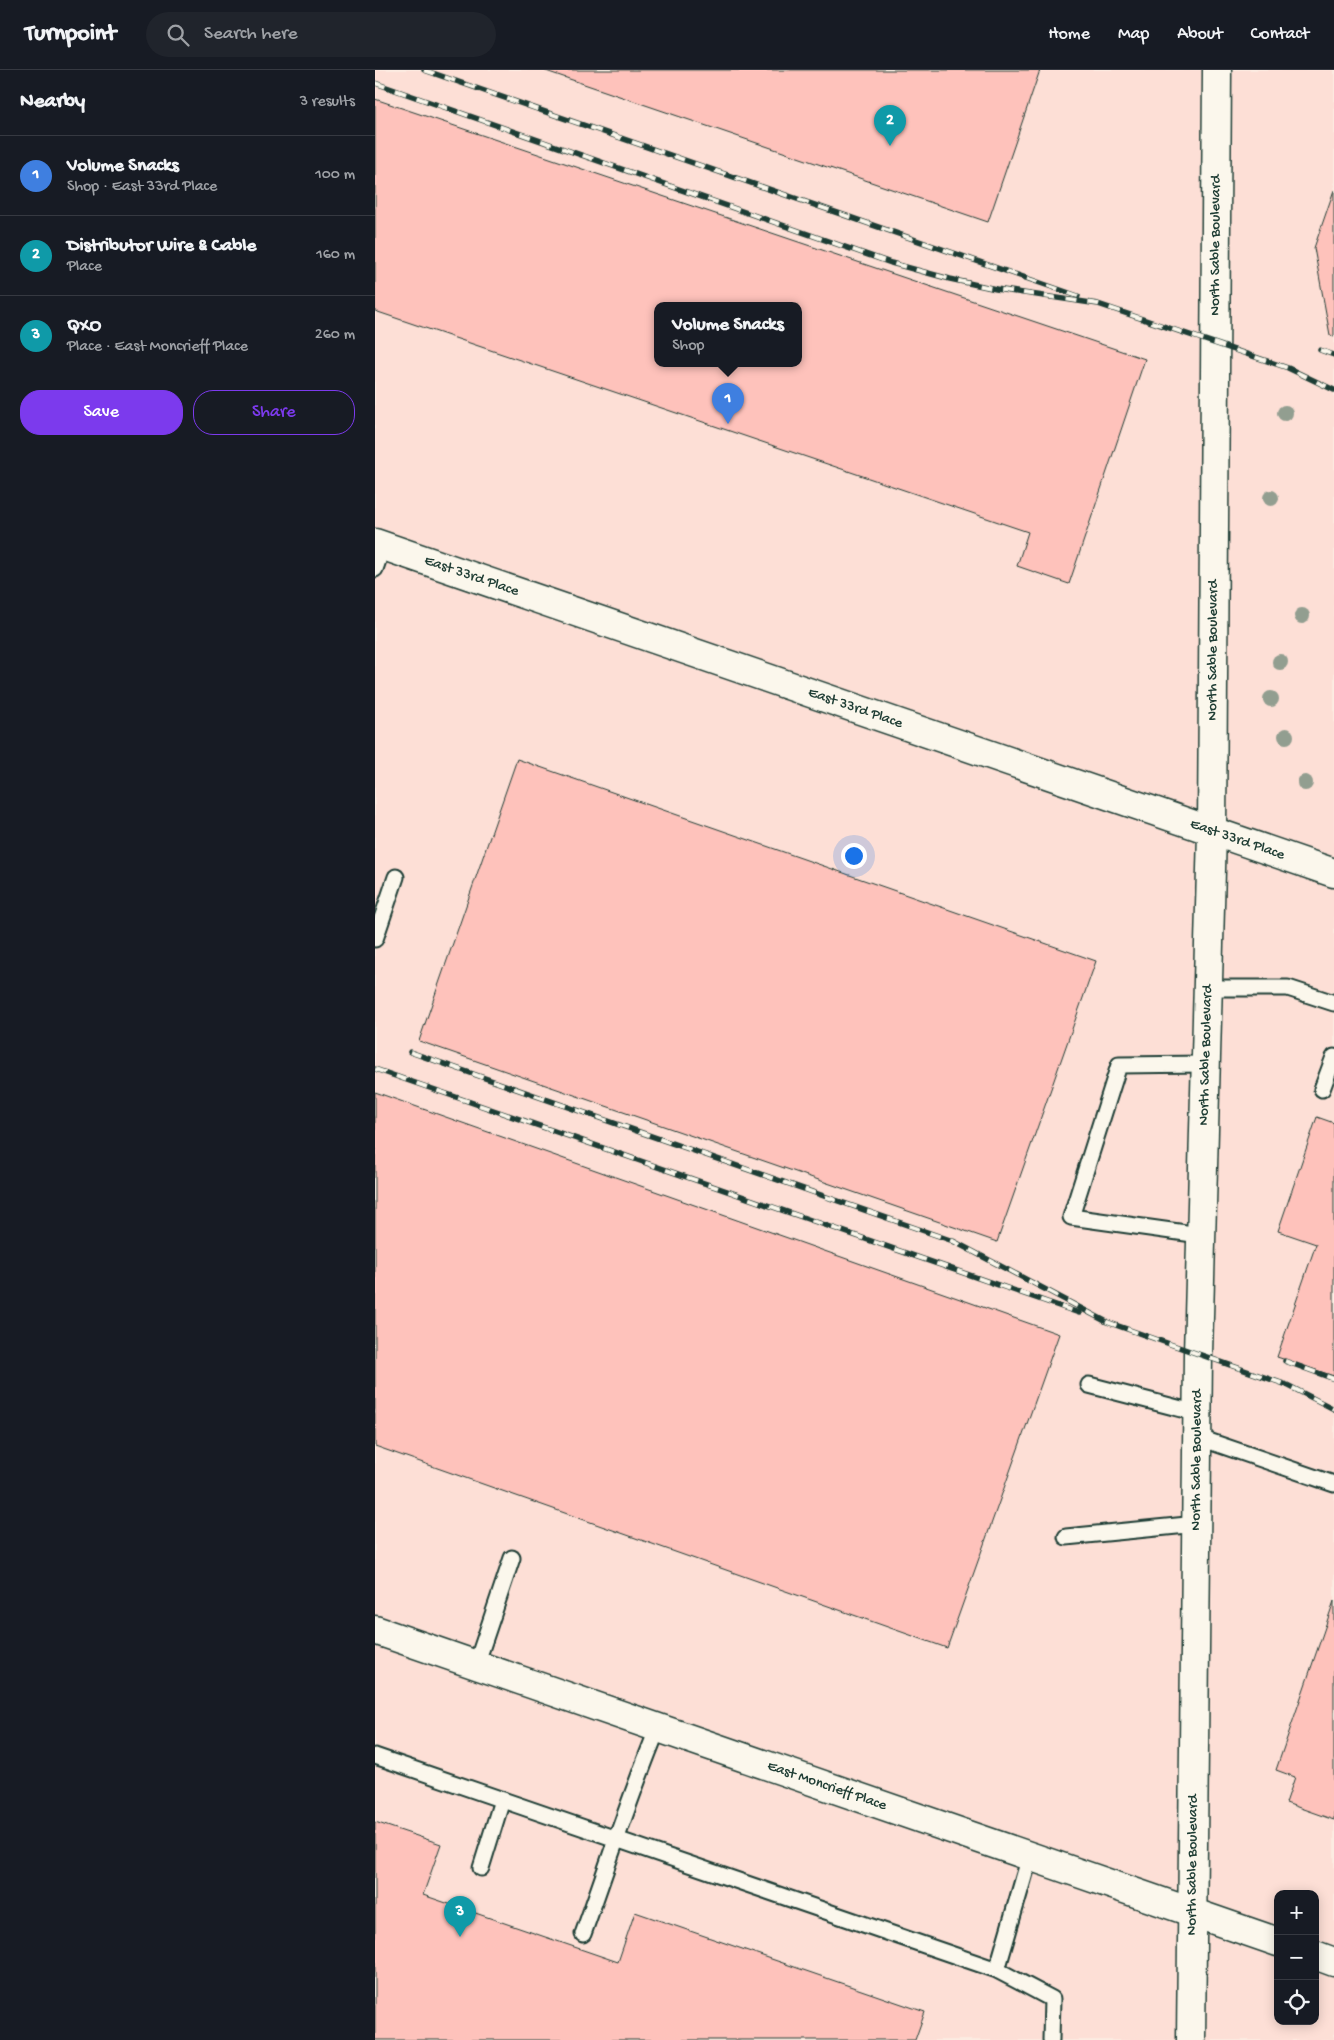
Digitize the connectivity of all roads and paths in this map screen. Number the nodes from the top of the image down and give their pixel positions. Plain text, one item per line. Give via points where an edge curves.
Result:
1 (1217, 70) edge
2 (378, 553) edge
3 (1212, 832) junction
4 (1334, 873) edge
5 (396, 877) dead end
6 (375, 939) edge
7 (1207, 988) junction
8 (1334, 1004) edge
9 (1334, 1057) edge
10 (1205, 1064) junction
11 (1322, 1089) dead end
12 (1201, 1235) junction
13 (1089, 1385) dead end
14 (1197, 1425) junction
15 (1334, 1484) edge
16 (1197, 1524) junction
17 (1066, 1537) dead end
18 (512, 1558) dead end
19 (375, 1630) edge
20 (476, 1665) junction
21 (658, 1728) junction
22 (375, 1756) edge
23 (502, 1800) junction
24 (617, 1840) junction
25 (1030, 1856) junction
26 (481, 1868) dead end
27 (1192, 1912) junction
28 (583, 1934) dead end
29 (1274, 1941) edge
30 (1319, 1956) edge
31 (1334, 1962) edge
32 (997, 1970) junction
33 (1051, 2040) edge
34 (1191, 2040) edge

1 - 3 street, North Sable Boulevard
2 - 3 street, East 33rd Place
3 - 4 street, East 33rd Place
3 - 7 street, North Sable Boulevard
5 - 6 lane
7 - 8 lane via 1288,988
7 - 10 street, North Sable Boulevard
9 - 11 lane
10 - 12 street, North Sable Boulevard
10 - 12 lane via 1119,1065 1071,1217
12 - 14 street, North Sable Boulevard
13 - 14 lane
14 - 15 lane
14 - 16 street, North Sable Boulevard
16 - 17 lane
16 - 27 street, North Sable Boulevard
18 - 20 lane
19 - 20 street, East Moncrieff Place
20 - 21 street, East Moncrieff Place
21 - 24 lane via 634,1786
21 - 25 street, East Moncrieff Place
22 - 23 lane
23 - 24 lane
23 - 26 lane
24 - 28 lane
24 - 32 lane
25 - 27 street, East Moncrieff Place
25 - 32 lane
27 - 29 street, East Moncrieff Place
27 - 34 street, North Sable Boulevard
30 - 31 street
32 - 33 lane via 1052,1999

